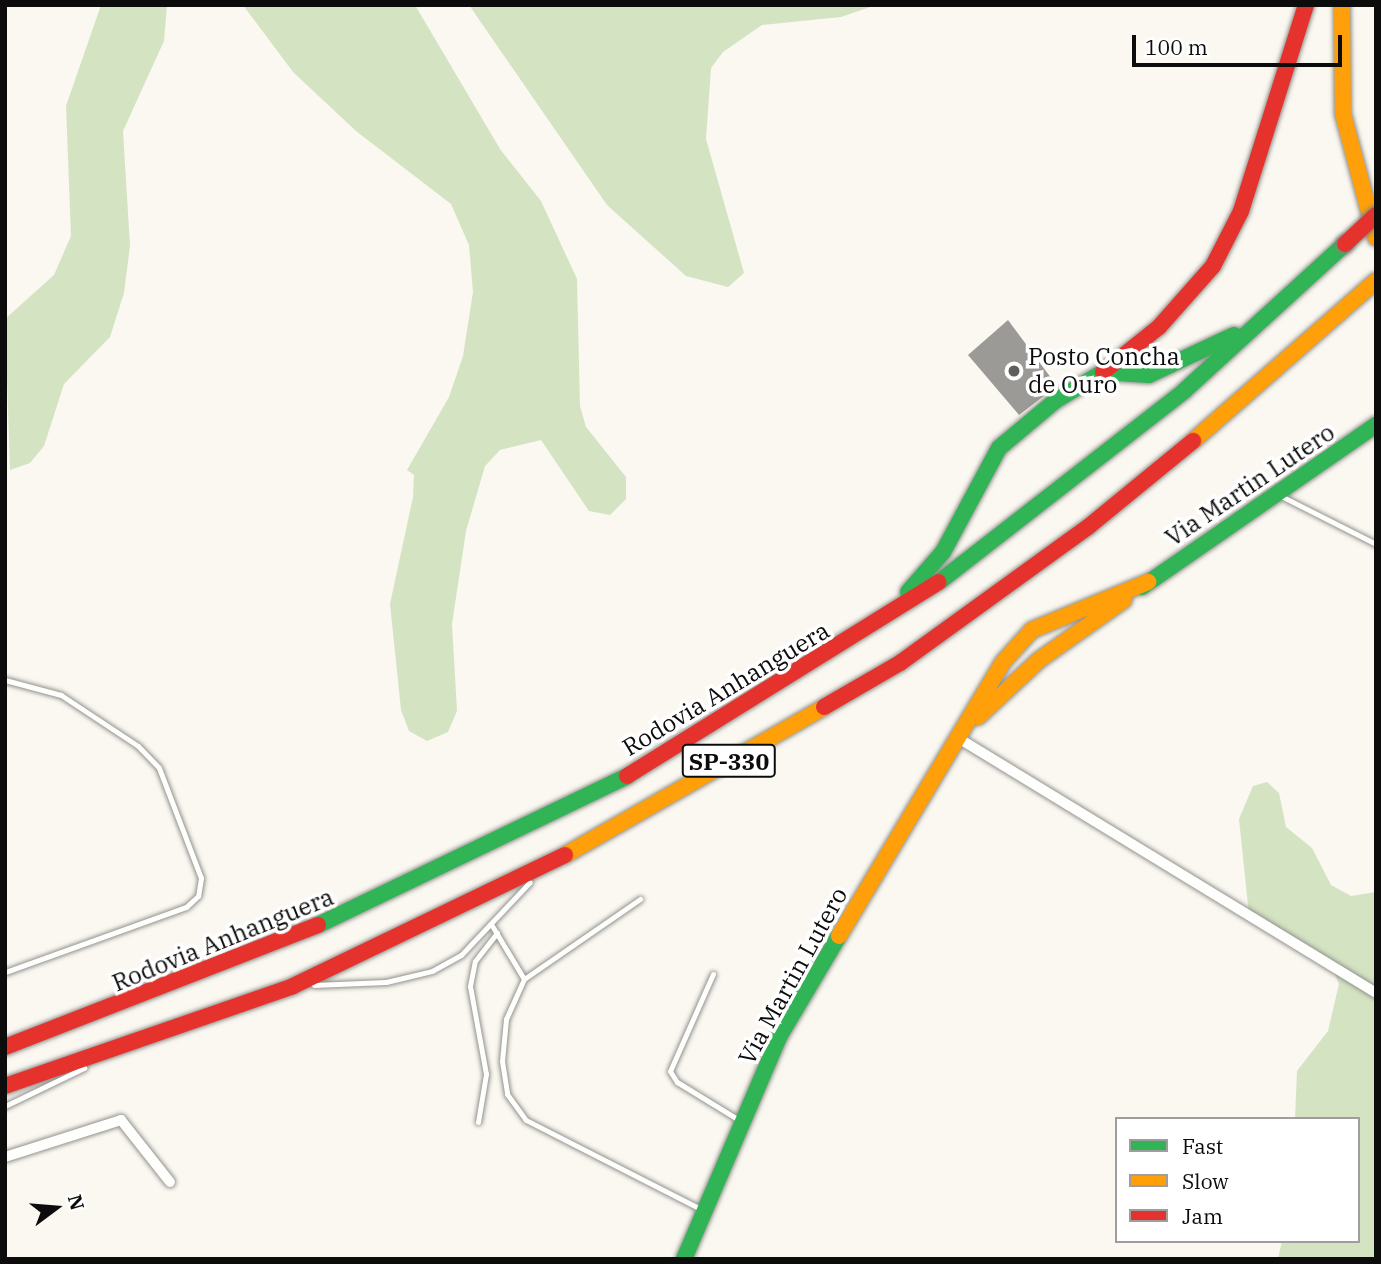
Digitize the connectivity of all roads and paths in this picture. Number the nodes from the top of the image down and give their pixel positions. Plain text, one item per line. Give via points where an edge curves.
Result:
1 (1306, 5) edge
2 (1342, 5) edge
3 (1376, 215) edge
4 (1376, 238) edge
5 (1371, 286) edge
6 (1279, 308) junction
7 (1103, 372) junction
8 (1376, 425) edge
9 (1276, 494) junction
10 (1376, 544) edge
11 (1148, 582) junction
12 (1026, 634) junction
13 (857, 637) junction
14 (1043, 657) junction
15 (5, 680) edge
16 (963, 733) junction
17 (544, 867) junction
18 (640, 899) dead end
19 (491, 924) junction
20 (497, 933) junction
21 (5, 972) edge
22 (713, 974) dead end
23 (524, 979) junction
24 (293, 986) junction
25 (1376, 993) edge
26 (128, 1046) junction
27 (5, 1047) edge
28 (5, 1086) edge
29 (5, 1106) edge
30 (742, 1121) junction
31 (478, 1122) dead end
32 (5, 1157) edge
33 (170, 1182) dead end
34 (704, 1211) junction
35 (684, 1259) edge

1 - 7 main road via 1241,211 1213,266 1158,327
2 - 4 main road via 1345,125
3 - 6 main road, Rodovia Anhanguera / SP-330, bridge
5 - 17 main road, SP-330 via 1109,510 957,624
6 - 7 main road via 1173,366 1131,377
6 - 13 main road, Rodovia Anhanguera / SP-330 via 960,567
7 - 13 main road via 999,448 937,560
8 - 9 main road, Via Martin Lutero
9 - 10 lane
9 - 11 main road, Via Martin Lutero
11 - 12 main road, Via Martin Lutero
11 - 14 main road, Via Martin Lutero
12 - 14 main road via 1044,639
12 - 16 main road, Via Martin Lutero
13 - 27 main road, Rodovia Anhanguera / SP-330 via 618,781 345,915
14 - 16 main road, Via Martin Lutero
15 - 21 lane via 61,695 138,746 159,768 201,878 198,896 186,907
16 - 25 street
16 - 30 main road, Via Martin Lutero via 779,1037
17 - 19 lane
17 - 24 main road, SP-330
18 - 23 lane
19 - 20 lane
19 - 24 lane via 461,955 432,971 386,982
20 - 23 lane
20 - 31 lane via 475,961 470,986 486,1074
22 - 30 lane via 670,1072 677,1082
23 - 34 lane via 506,1019 502,1061 507,1094 526,1120
24 - 26 main road, SP-330
26 - 28 main road, SP-330
26 - 29 lane
30 - 34 main road, Via Martin Lutero
32 - 33 street via 121,1120
34 - 35 main road, Via Martin Lutero

